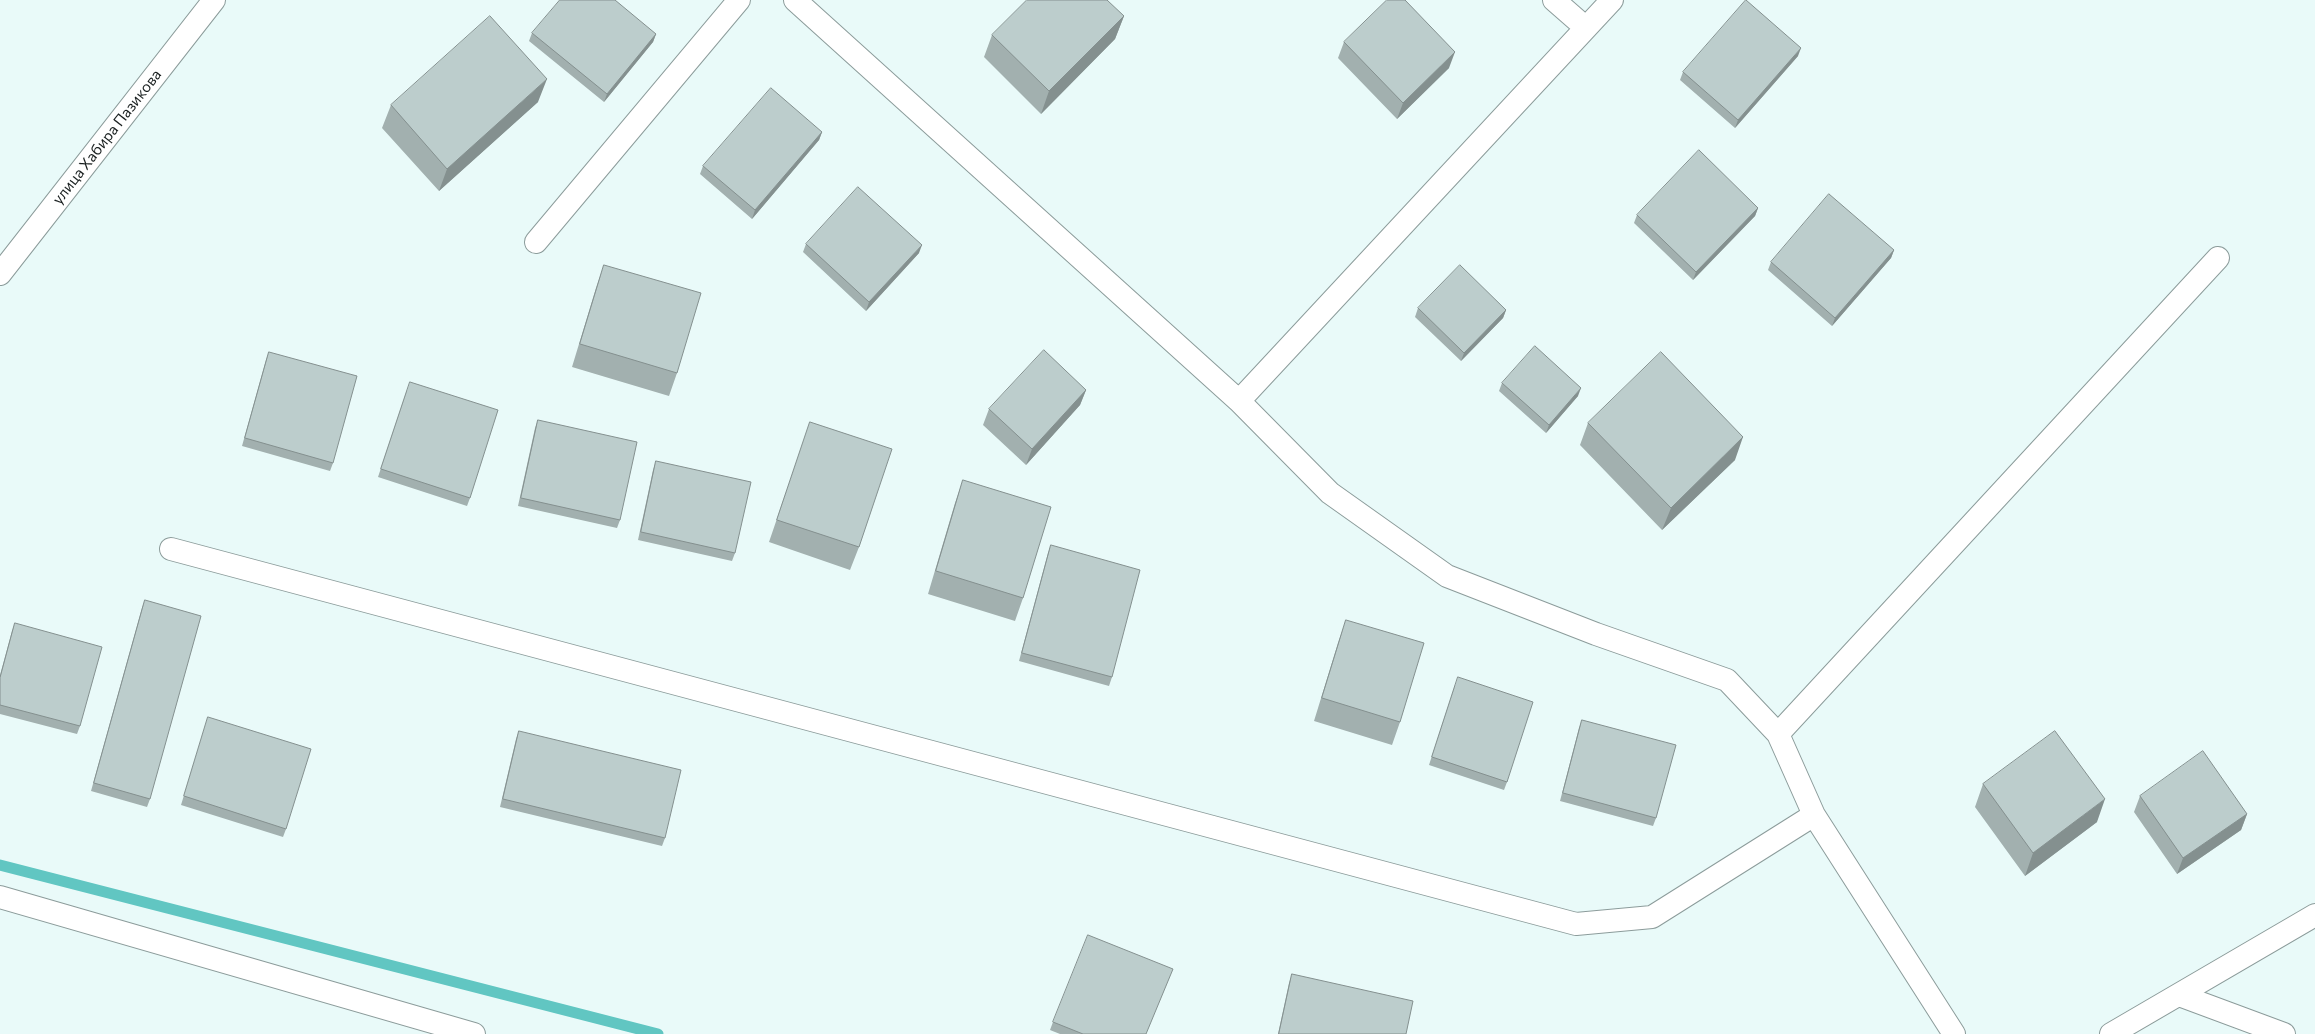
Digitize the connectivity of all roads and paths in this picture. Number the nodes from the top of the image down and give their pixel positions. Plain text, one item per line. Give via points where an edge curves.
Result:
1 (214, 0) edge
2 (739, 0) edge
3 (795, 0) edge
4 (1554, 0) edge
5 (1612, 0) edge
6 (1586, 28) junction
7 (536, 242) dead end
8 (2218, 258) dead end
9 (0, 274) edge
10 (1239, 401) junction
11 (170, 549) dead end
12 (1778, 734) junction
13 (1814, 815) junction
14 (0, 897) edge
15 (2315, 915) edge
16 (2179, 995) junction
17 (474, 1034) edge
18 (1954, 1034) edge
19 (2111, 1034) edge
20 (2284, 1034) edge

1 - 9 street, улица Хабира Пазикова
2 - 7 street
3 - 10 street
4 - 6 street
5 - 6 street
6 - 10 street
8 - 12 street
10 - 12 street via 1330,493 1447,576 1596,634 1727,680
11 - 13 street via 1576,924 1652,917
12 - 13 street
13 - 18 street
14 - 17 street
15 - 16 street
16 - 19 street
16 - 20 street

